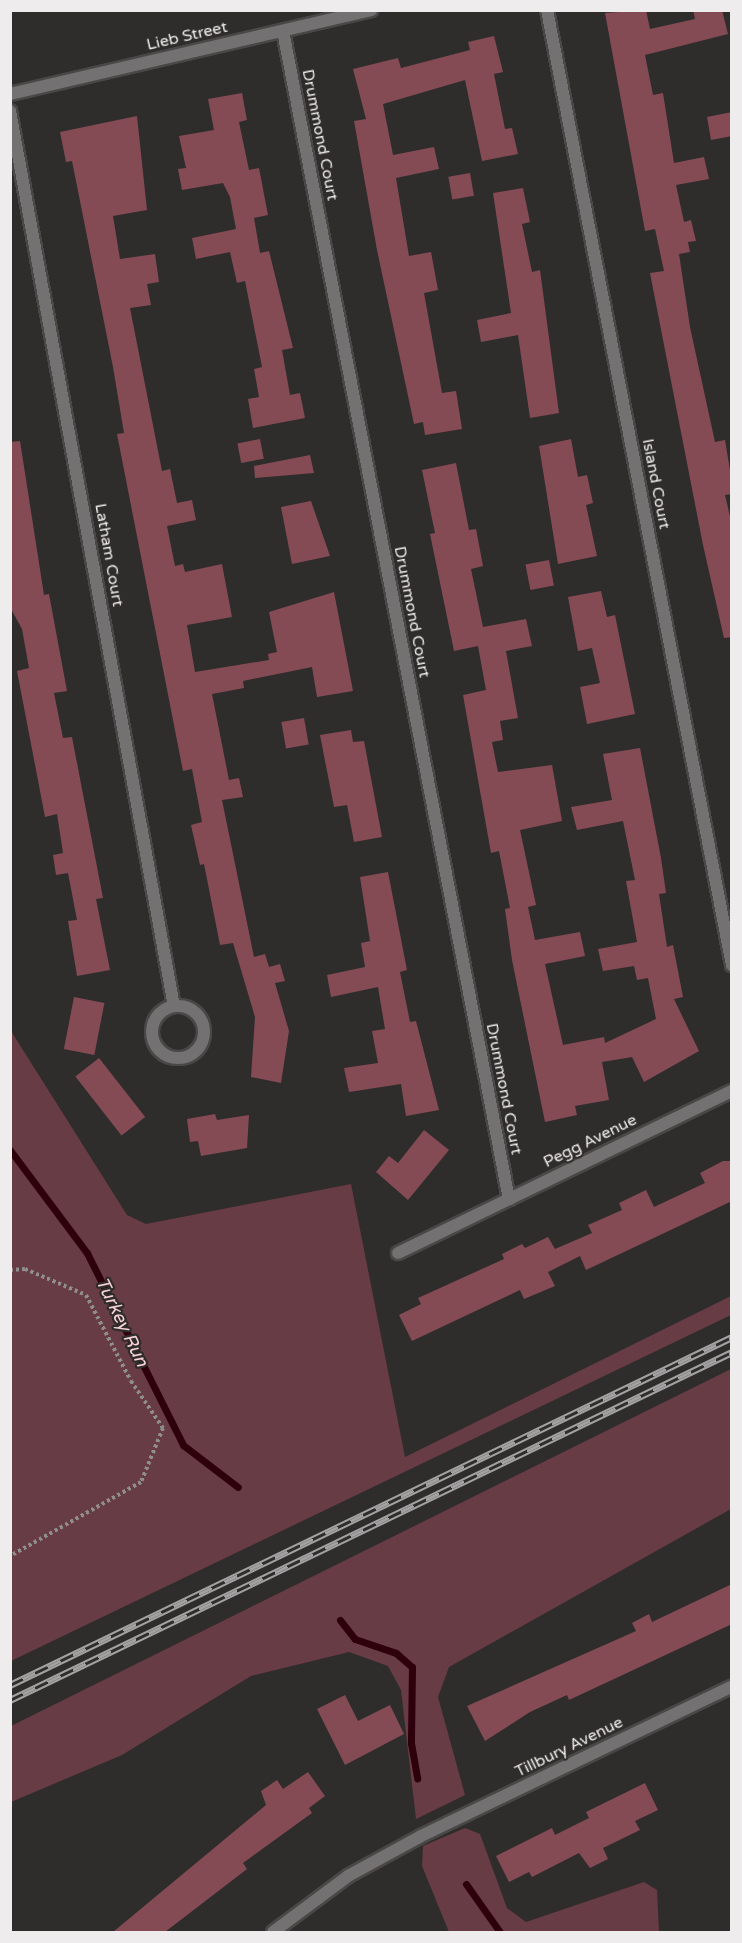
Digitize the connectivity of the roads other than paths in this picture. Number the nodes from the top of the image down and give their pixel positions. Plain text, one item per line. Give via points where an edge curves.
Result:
1 (371, 10) edge
2 (548, 10) edge
3 (283, 31) junction
4 (10, 94) edge
5 (10, 111) edge
6 (732, 965) edge
7 (174, 1006) junction
8 (732, 1091) edge
9 (509, 1199) junction
10 (398, 1253) dead end
11 (732, 1686) edge
12 (273, 1932) edge

1 - 3 street, Lieb Street
2 - 6 street, Island Court
3 - 4 street, Lieb Street
3 - 9 street, Drummond Court
5 - 7 street, Latham Court
7 - 7 street via 156,1016 151,1036 161,1054 181,1059 199,1049 204,1029 194,1011
8 - 9 street, Pegg Avenue
9 - 10 street, Pegg Avenue
11 - 12 street, Tillbury Avenue via 421,1836 348,1876

